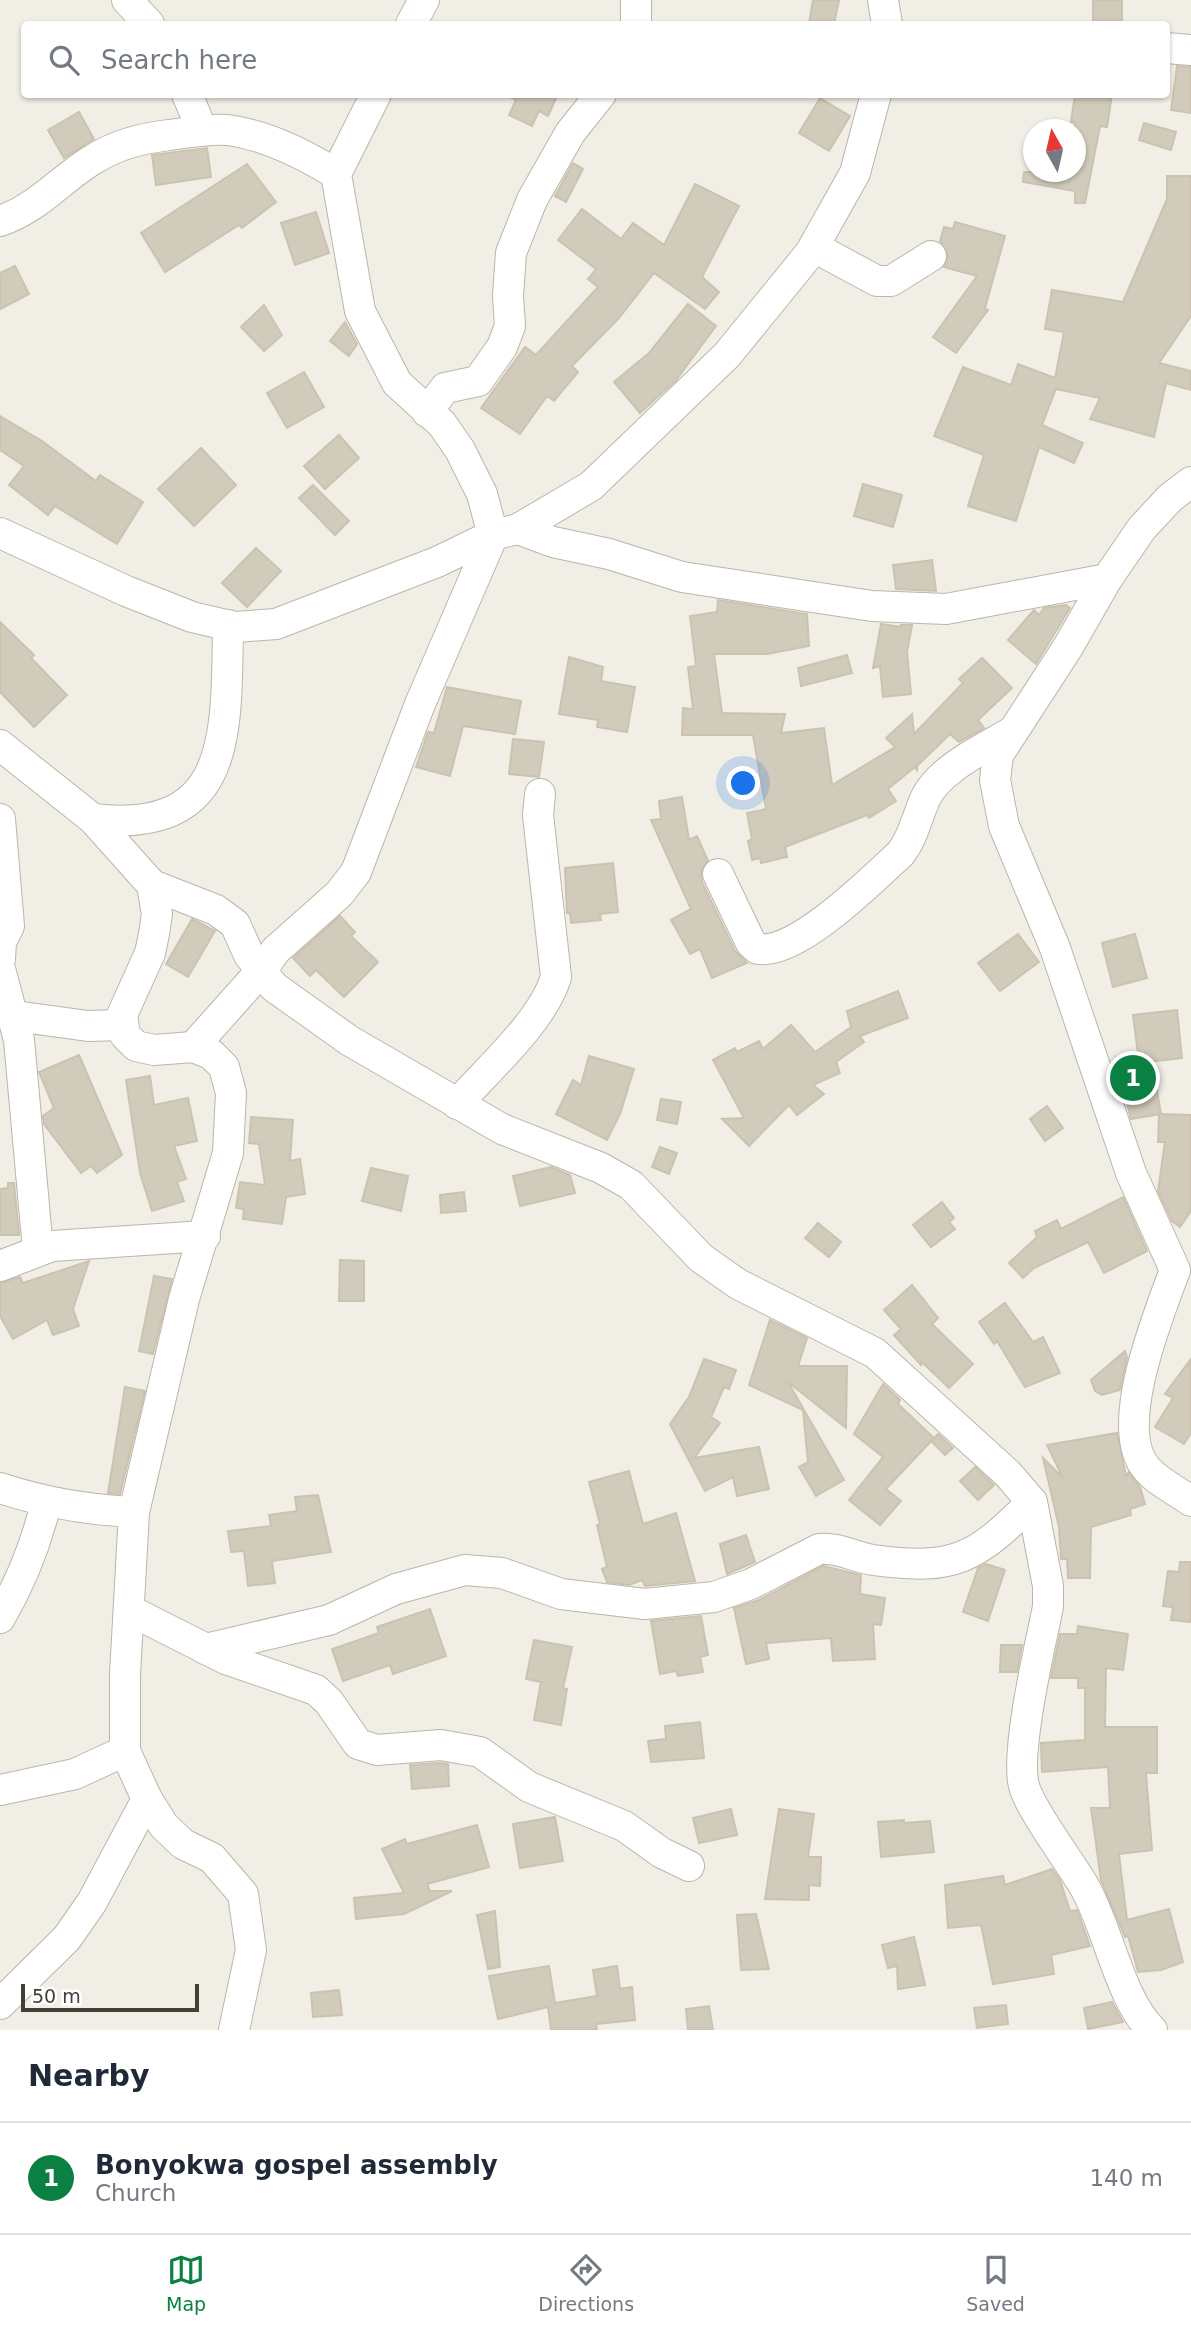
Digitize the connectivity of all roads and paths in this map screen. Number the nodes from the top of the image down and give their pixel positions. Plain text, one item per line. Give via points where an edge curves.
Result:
1 (127, 0) edge
2 (424, 0) edge
3 (636, 0) edge
4 (883, 0) edge
5 (146, 21) edge
6 (413, 21) edge
7 (636, 21) edge
8 (886, 21) edge
9 (1170, 48) edge
10 (1191, 50) edge
11 (189, 98) edge
12 (374, 98) edge
13 (598, 98) edge
14 (875, 98) edge
15 (202, 130) junction
16 (336, 174) junction
17 (0, 221) edge
18 (814, 247) junction
19 (931, 256) dead end
20 (427, 412) junction
21 (1191, 482) edge
22 (505, 532) junction
23 (0, 533) edge
24 (1107, 579) junction
25 (228, 625) junction
26 (1013, 731) junction
27 (0, 745) edge
28 (540, 794) dead end
29 (0, 819) edge
30 (93, 819) junction
31 (718, 874) dead end
32 (152, 886) junction
33 (0, 959) edge
34 (0, 970) edge
35 (261, 971) junction
36 (15, 1016) junction
37 (121, 1025) junction
38 (193, 1047) junction
39 (457, 1104) junction
40 (205, 1236) junction
41 (38, 1250) junction
42 (1183, 1265) edge
43 (0, 1266) edge
44 (0, 1488) edge
45 (1191, 1501) edge
46 (1032, 1502) junction
47 (46, 1503) junction
48 (134, 1512) junction
49 (5, 1602) edge
50 (131, 1611) junction
51 (205, 1649) junction
52 (125, 1751) junction
53 (0, 1790) edge
54 (147, 1799) junction
55 (690, 1866) dead end
56 (0, 2004) edge
57 (234, 2030) edge
58 (1152, 2030) edge

1 - 5 street
2 - 6 street
3 - 7 street
4 - 8 street
9 - 10 street
11 - 15 street
12 - 16 street
13 - 20 street via 559,151 519,231 511,253 510,326 502,347 478,381 445,388
14 - 18 street via 855,173
15 - 16 street via 252,135
15 - 17 street via 145,137 113,147 40,201
16 - 20 street via 360,312 397,383
18 - 19 street via 877,281 891,281
18 - 22 street via 727,355 591,486
20 - 22 street via 460,450
21 - 24 street via 1142,528
22 - 24 street via 609,554 682,577 872,606 946,609
22 - 25 street via 275,624
22 - 35 street via 420,704 356,872 339,894 276,950
23 - 25 street via 126,591 192,617
24 - 26 street
25 - 30 street via 224,718 204,788 175,811 156,817 123,823
26 - 31 street via 941,780 927,797 901,853 799,939 776,950 758,949
26 - 42 street via 998,755 996,780 1004,826 1038,900 1131,1173
27 - 30 street
28 - 39 street via 538,815 556,977 551,995 529,1025
29 - 33 street via 9,926 1,942
30 - 32 street
32 - 35 street via 216,910 235,924
32 - 37 street via 155,933 127,998
34 - 36 street
35 - 38 street
35 - 39 street via 274,987 350,1041
36 - 37 street via 88,1026
36 - 41 street
37 - 38 street via 136,1046 154,1050
38 - 40 street via 211,1054 225,1067 231,1093 228,1153
39 - 46 street via 502,1129 601,1168 631,1185 701,1258 738,1284 875,1353 1008,1474
40 - 41 street
40 - 48 street via 184,1299
41 - 43 street
42 - 45 street via 1142,1363 1133,1433 1146,1468
44 - 47 street
46 - 51 street via 993,1541 947,1563 870,1559 820,1549 714,1597 645,1604 561,1594 502,1573 465,1570 396,1589 328,1620
46 - 58 street via 1048,1607 1021,1762 1024,1788 1085,1888 1126,1990
47 - 48 street
47 - 49 street via 37,1543
48 - 50 street
50 - 51 street
50 - 52 street
51 - 55 street via 316,1690 358,1744 377,1750 442,1745 480,1752 529,1787 624,1826
52 - 53 street via 75,1774
52 - 54 street
54 - 56 street via 68,1938
54 - 57 street via 164,1826 183,1844 212,1858 243,1894 251,1950

